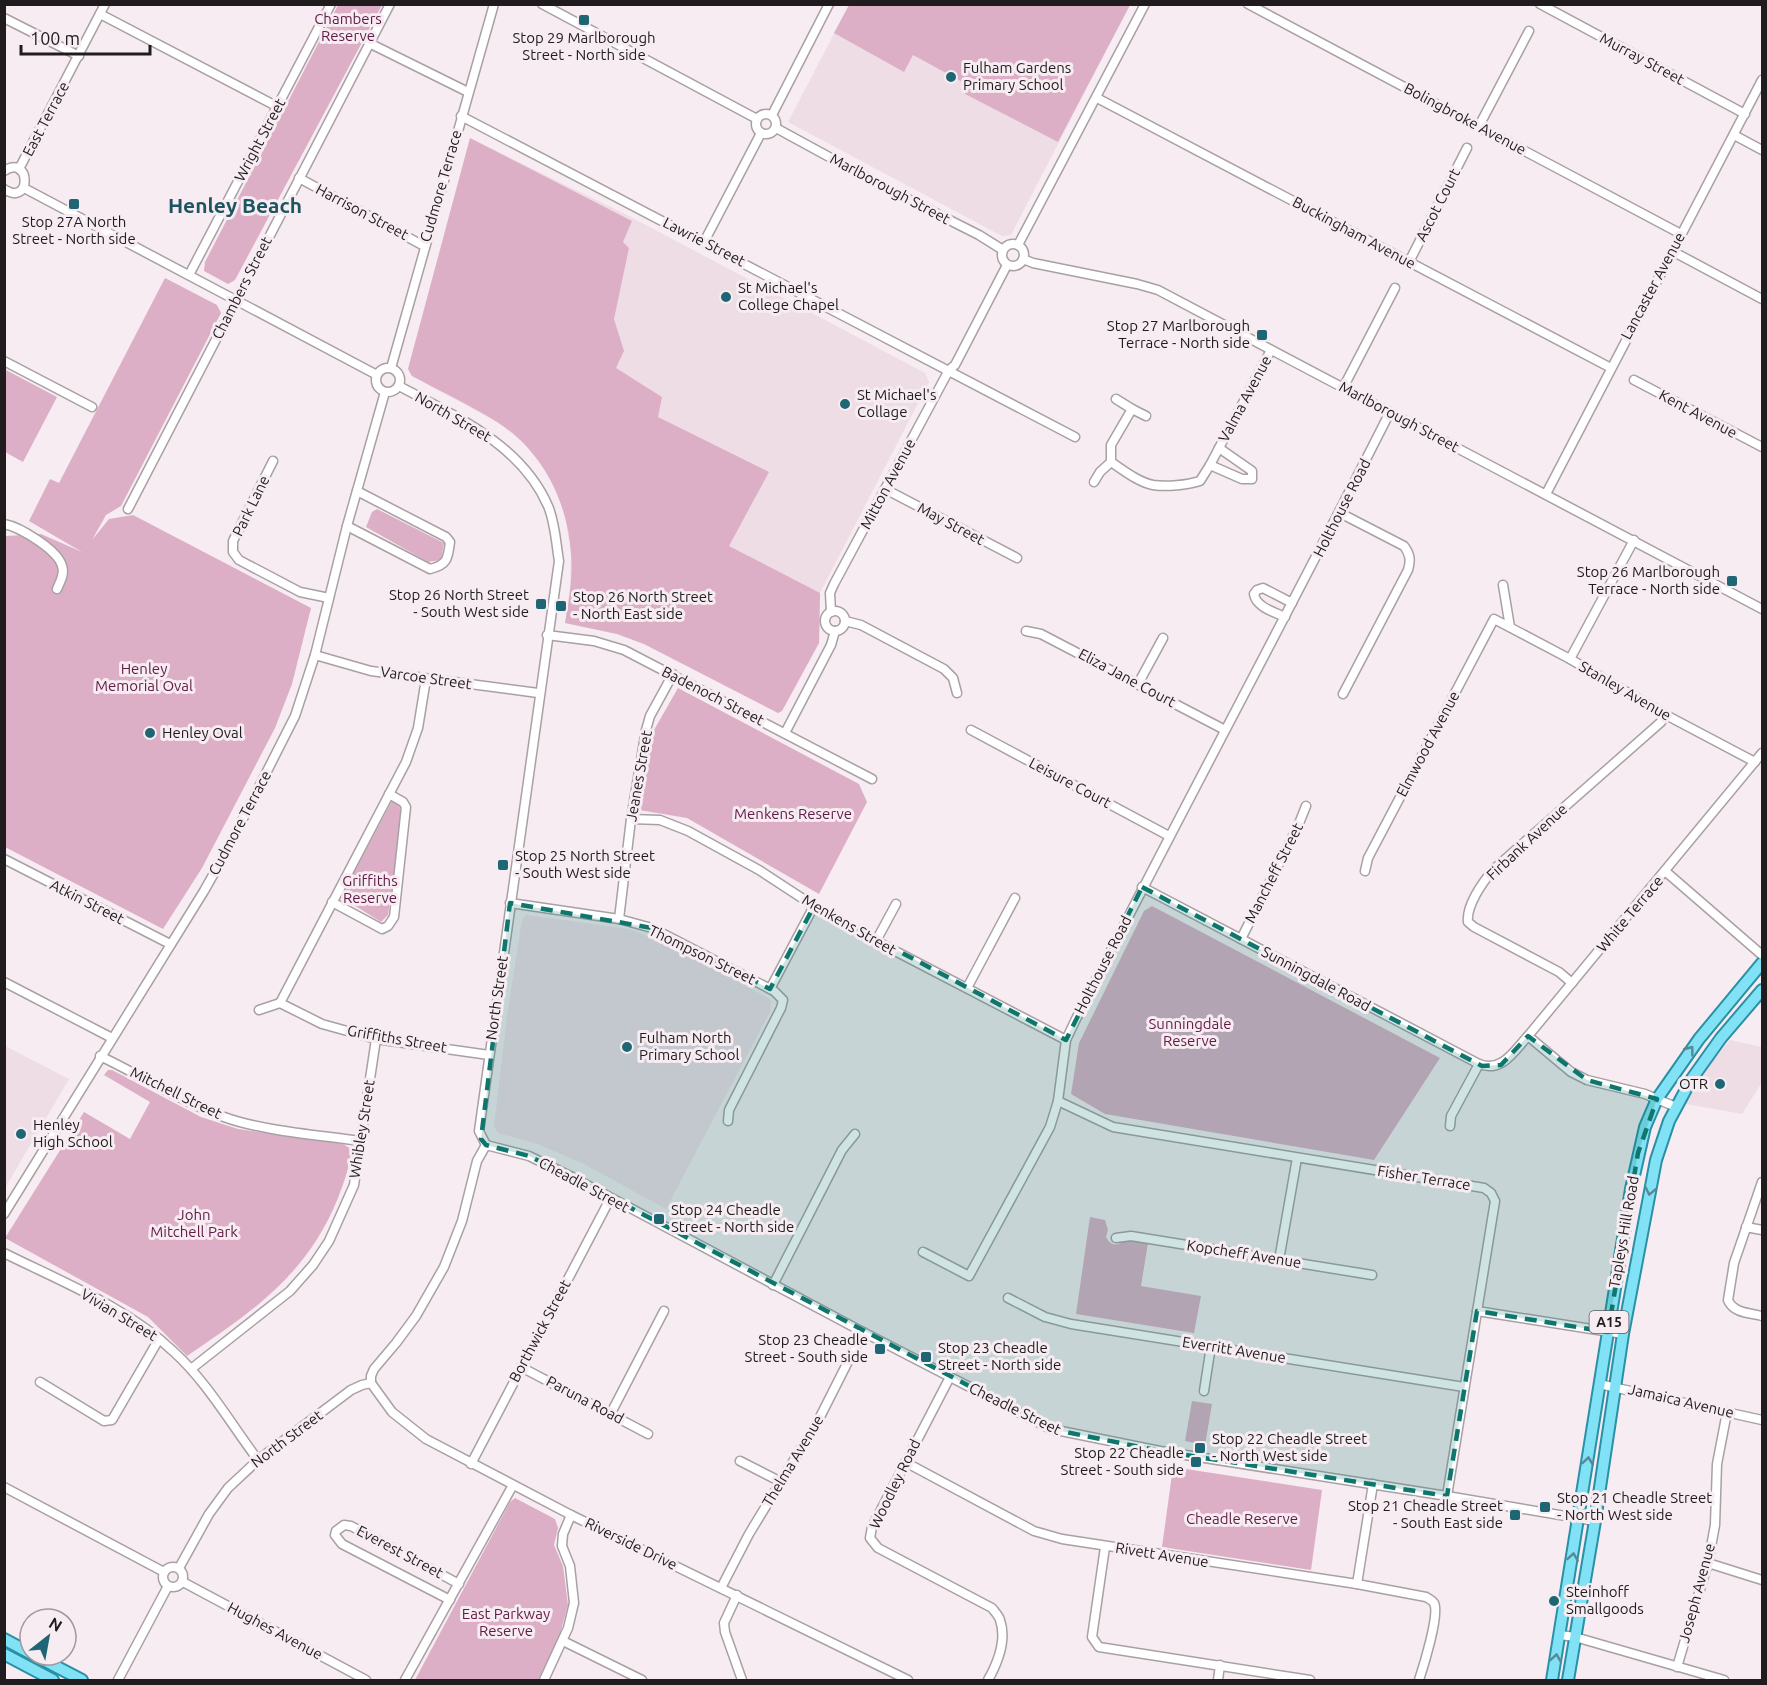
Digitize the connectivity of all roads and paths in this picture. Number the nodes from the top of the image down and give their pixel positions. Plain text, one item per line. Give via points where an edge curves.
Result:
1 (105, 4) edge
2 (331, 4) edge
3 (390, 4) edge
4 (494, 4) edge
5 (542, 4) edge
6 (1145, 4) edge
7 (1248, 4) edge
8 (1542, 5) edge
9 (826, 6) edge
10 (100, 14) junction
11 (4, 18) edge
12 (1529, 31) dead end
13 (369, 43) junction
14 (79, 56) junction
15 (1762, 80) edge
16 (468, 92) junction
17 (1097, 98) junction
18 (278, 107) junction
19 (1745, 114) junction
20 (772, 115) junction
21 (460, 116) junction
22 (757, 118) junction
23 (1479, 126) junction
24 (776, 128) junction
25 (761, 133) junction
26 (1734, 135) junction
27 (1467, 148) dead end
28 (1762, 150) edge
29 (19, 169) junction
30 (4, 171) edge
31 (299, 178) junction
32 (24, 188) junction
33 (6, 193) edge
34 (1681, 234) junction
35 (704, 242) junction
36 (424, 246) junction
37 (1018, 246) junction
38 (1003, 250) junction
39 (1672, 251) junction
40 (1023, 259) junction
41 (1409, 262) junction
42 (1007, 265) junction
43 (189, 276) junction
44 (1395, 288) dead end
45 (1762, 299) edge
46 (236, 300) junction
47 (1270, 350) junction
48 (4, 360) edge
49 (391, 368) junction
50 (1611, 368) junction
51 (949, 370) junction
52 (376, 375) junction
53 (1634, 380) dead end
54 (399, 386) junction
55 (1343, 388) junction
56 (385, 392) junction
57 (1116, 399) dead end
58 (92, 407) dead end
59 (1132, 409) junction
60 (1390, 412) junction
61 (1146, 416) dead end
62 (1075, 437) dead end
63 (1762, 447) edge
64 (1219, 448) junction
65 (273, 461) dead end
66 (1111, 462) junction
67 (1210, 465) junction
68 (1094, 482) dead end
69 (885, 489) junction
70 (357, 491) junction
71 (1546, 494) junction
72 (128, 509) dead end
73 (1340, 513) junction
74 (4, 524) edge
75 (347, 526) junction
76 (1634, 540) junction
77 (1017, 558) dead end
78 (1503, 585) dead end
79 (57, 589) dead end
80 (329, 598) junction
81 (1292, 603) junction
82 (1762, 609) edge
83 (831, 612) junction
84 (1285, 617) junction
85 (1494, 619) joint
86 (845, 621) junction
87 (1510, 627) junction
88 (834, 631) junction
89 (1026, 631) dead end
90 (547, 635) junction
91 (1163, 638) dead end
92 (315, 655) junction
93 (1570, 659) junction
94 (673, 674) junction
95 (426, 678) junction
96 (1138, 684) junction
97 (538, 693) junction
98 (957, 693) dead end
99 (1343, 694) dead end
100 (1666, 715) junction
101 (971, 730) dead end
102 (1225, 730) junction
103 (785, 733) junction
104 (1762, 753) edge
105 (1755, 762) junction
106 (872, 779) dead end
107 (389, 794) junction
108 (1306, 806) dead end
109 (631, 819) junction
110 (1169, 836) junction
111 (4, 859) edge
112 (1365, 871) dead end
113 (1665, 871) junction
114 (1142, 888) junction
115 (1016, 898) dead end
116 (332, 902) junction
117 (510, 903) junction
118 (896, 904) dead end
119 (814, 906) junction
120 (619, 919) junction
121 (1241, 939) junction
122 (876, 941) junction
123 (170, 944) junction
124 (1762, 955) edge
125 (1762, 963) edge
126 (4, 982) edge
127 (1572, 983) junction
128 (967, 988) junction
129 (770, 989) junction
130 (1762, 990) edge
131 (280, 1003) junction
132 (259, 1010) dead end
133 (1528, 1036) junction
134 (112, 1038) junction
135 (376, 1039) junction
136 (1066, 1040) junction
137 (489, 1054) junction
138 (100, 1056) junction
139 (1479, 1064) junction
140 (1492, 1068) joint
141 (1657, 1099) junction
142 (1058, 1101) junction
143 (1676, 1107) junction
144 (728, 1121) dead end
145 (1450, 1125) dead end
146 (855, 1134) dead end
147 (360, 1141) junction
148 (486, 1146) junction
149 (1297, 1158) junction
150 (1762, 1182) edge
151 (610, 1199) junction
152 (4, 1214) edge
153 (1746, 1227) junction
154 (1762, 1230) edge
155 (1116, 1238) dead end
156 (924, 1252) dead end
157 (4, 1253) edge
158 (1278, 1260) junction
159 (1372, 1275) dead end
160 (773, 1285) junction
161 (1008, 1298) dead end
162 (664, 1311) dead end
163 (1477, 1311) junction
164 (1762, 1316) edge
165 (862, 1332) junction
166 (1608, 1332) junction
167 (1623, 1334) junction
168 (159, 1339) junction
169 (1211, 1346) junction
170 (521, 1367) junction
171 (191, 1369) junction
172 (950, 1377) junction
173 (40, 1382) dead end
174 (371, 1383) junction
175 (1599, 1384) junction
176 (1616, 1386) junction
177 (1464, 1387) junction
178 (1204, 1391) dead end
179 (1727, 1412) junction
180 (610, 1413) junction
181 (1762, 1420) edge
182 (648, 1434) dead end
183 (258, 1460) junction
184 (740, 1461) dead end
185 (905, 1462) junction
186 (471, 1464) junction
187 (781, 1482) junction
188 (1373, 1484) junction
189 (513, 1485) junction
190 (4, 1487) edge
191 (1447, 1496) junction
192 (571, 1515) junction
193 (1579, 1519) junction
194 (1595, 1521) junction
195 (1106, 1547) junction
196 (1708, 1563) junction
197 (179, 1568) junction
198 (164, 1572) junction
199 (1762, 1580) edge
200 (183, 1582) junction
201 (459, 1584) junction
202 (1357, 1584) junction
203 (168, 1586) junction
204 (720, 1588) junction
205 (737, 1596) junction
206 (450, 1600) junction
207 (1560, 1635) junction
208 (1575, 1637) junction
209 (4, 1639) edge
210 (563, 1641) junction
211 (18, 1647) edge
212 (4, 1654) edge
213 (1220, 1665) junction
214 (57, 1667) edge
215 (1677, 1667) junction
216 (1706, 1678) edge
217 (53, 1680) edge
218 (82, 1680) edge
219 (118, 1680) edge
220 (366, 1680) edge
221 (405, 1680) edge
222 (544, 1680) edge
223 (642, 1680) edge
224 (742, 1680) edge
225 (908, 1680) edge
226 (988, 1680) edge
227 (1218, 1680) edge
228 (1310, 1680) edge
229 (1419, 1680) edge
230 (1552, 1680) edge
231 (1568, 1680) edge
232 (1724, 1680) edge

1 - 10 street, East Terrace
2 - 18 street, Wright Street
3 - 13 street, Chambers Street
4 - 16 street, Cudmore Terrace
5 - 22 street
6 - 17 street
7 - 23 street, Bolingbroke Avenue
8 - 19 street, Murray Street
9 - 20 street
10 - 14 street, East Terrace
10 - 18 street
11 - 14 street
12 - 23 street
13 - 16 street
13 - 31 street, Chambers Street
14 - 29 street, East Terrace
15 - 19 street, Lancaster Avenue
16 - 21 street, Cudmore Terrace
17 - 37 street
17 - 41 street, Buckingham Avenue
18 - 43 street, Wright Street
19 - 26 street, Lancaster Avenue
20 - 22 street via 764,113
20 - 24 street
21 - 35 street, Lawrie Street
21 - 36 street, Cudmore Terrace
22 - 25 street via 756,126
23 - 34 street, Bolingbroke Avenue
24 - 25 street via 771,133
24 - 38 street, Marlborough Street
25 - 35 street
26 - 28 street
26 - 34 street, Lancaster Avenue
27 - 41 street, Ascot Court
29 - 30 street
29 - 32 street via 25,175
31 - 36 street, Harrison Street
31 - 46 street, Chambers Street
32 - 33 street
32 - 43 street
34 - 39 street, Lancaster Avenue
35 - 51 street, Lawrie Street
36 - 49 street, Cudmore Terrace
37 - 38 street via 1010,244
37 - 40 street
38 - 42 street via 1002,258
39 - 45 street
39 - 50 street, Lancaster Avenue
40 - 42 street via 1018,265
40 - 47 street, Marlborough Street via 1158,290
41 - 50 street, Buckingham Avenue
42 - 51 street, Mitton Avenue
43 - 46 street
44 - 55 street
46 - 52 street
46 - 72 street, Chambers Street
47 - 55 street, Marlborough Street
47 - 64 street, Valma Avenue
48 - 58 street
49 - 52 street via 383,368
49 - 54 street via 399,375
50 - 71 street, Lancaster Avenue
51 - 62 street, Lawrie Street
51 - 69 street, Mitton Avenue
52 - 56 street via 376,385
53 - 63 street, Kent Avenue
54 - 56 street
54 - 90 street, North Street via 508,451 549,506 558,561
55 - 60 street, Marlborough Street
56 - 70 street, Cudmore Terrace
57 - 59 street
59 - 61 street
59 - 66 street via 1111,445
60 - 71 street, Marlborough Street
60 - 73 street, Holthouse Road
64 - 67 street, Valma Avenue
64 - 67 street, Valma Avenue via 1252,471 1252,479 1242,479
65 - 80 street, Park Lane via 233,541 233,552 239,560 300,592
66 - 67 street, Valma Avenue via 1154,485 1200,481
66 - 68 street
69 - 77 street, May Street
69 - 83 street, Mitton Avenue via 830,593
70 - 75 street, Cudmore Terrace
70 - 75 street via 446,537 450,542 446,561 430,569
71 - 76 street, Marlborough Street
73 - 81 street, Holthouse Road
73 - 99 street via 1404,546 1411,562
74 - 79 street via 33,537 58,557 63,568
75 - 80 street, Cudmore Terrace
76 - 82 street, Marlborough Street
76 - 93 street
78 - 87 street
80 - 92 street, Cudmore Terrace
81 - 84 street, Holthouse Road
81 - 84 street via 1263,588 1254,594 1260,604
83 - 86 street via 840,613
83 - 88 street via 826,625
84 - 102 street, Holthouse Road
85 - 87 street, Stanley Avenue
85 - 112 street, Elmwood Avenue via 1368,858
86 - 88 street
86 - 98 street via 861,625 944,669 953,678
87 - 93 street, Stanley Avenue
88 - 103 street via 831,645
89 - 96 street, Eliza Jane Court via 1041,634
90 - 94 street, Badenoch Street via 609,645
90 - 97 street, North Street
91 - 96 street
92 - 95 street, Varcoe Street via 371,670
92 - 123 street, Cudmore Terrace via 295,717 276,757 226,852
93 - 100 street, Stanley Avenue
94 - 103 street, Badenoch Street
94 - 109 street, Jeanes Street via 650,716
95 - 97 street, Varcoe Street
95 - 107 street via 418,728
96 - 102 street, Eliza Jane Court
97 - 117 street, North Street
100 - 105 street, Stanley Avenue
100 - 127 street, Firbank Avenue via 1493,870 1467,914 1467,922 1474,927 1559,972
101 - 110 street, Leisure Court
102 - 110 street, Holthouse Road
103 - 106 street, Badenoch Street
104 - 105 street, White Terrace
105 - 113 street, White Terrace
107 - 116 street
107 - 116 street via 406,807 394,917 382,929
108 - 121 street, Mancheff Street
109 - 119 street, Menkens Street via 660,820 688,831
109 - 120 street, Jeanes Street
110 - 114 street, Holthouse Road
111 - 123 street, Atkin Street
113 - 124 street
113 - 127 street, White Terrace
114 - 121 street, Sunningdale Road
114 - 136 street, Holthouse Road
115 - 128 street
116 - 131 street
117 - 120 street, Thompson Street
117 - 137 street, North Street
118 - 122 street
119 - 122 street, Menkens Street
119 - 129 street
120 - 129 street, Thompson Street via 652,928
121 - 139 street, Sunningdale Road
122 - 128 street, Menkens Street
123 - 134 street, Cudmore Terrace
141 -> 125 main road, Tapleys Hill Road / A15 via 1699,1039
126 - 134 street
127 - 133 street, White Terrace
128 - 136 street, Menkens Street
129 - 144 street, Thompson Street via 783,1000 781,1008 729,1110
130 - 143 main road, Tapleys Hill Road / A15 via 1721,1038
131 - 132 street
131 - 135 street, Griffiths Street via 322,1024
133 - 140 street, White Terrace via 1501,1065
133 - 141 street via 1587,1080
134 - 138 street, Cudmore Terrace
135 - 137 street, Griffiths Street
135 - 147 street, Whibley Street
136 - 142 street, Holthouse Road
137 - 148 street, North Street via 478,1131
138 - 147 street, Mitchell Street via 174,1096 226,1118
138 - 152 street, Cudmore Terrace
139 - 140 street, Sunningdale Road
139 - 145 street
141 - 143 street
141 - 166 main road, Tapleys Hill Road / A15 via 1638,1153
142 - 149 street, Fisher Terrace via 1113,1127
142 - 156 street, Holthouse Road via 1050,1127 969,1276
143 -> 167 main road, Tapleys Hill Road / A15 via 1656,1160
146 - 160 street via 842,1150
147 - 171 street, Whibley Street via 354,1185 333,1233 313,1265 290,1291
148 - 151 street, Cheadle Street via 529,1156
148 - 174 street via 477,1161 462,1221 444,1267 416,1316 374,1369
149 - 158 street
149 - 163 street, Fisher Terrace via 1484,1188 1491,1193 1495,1201
150 - 153 street
151 - 160 street, Cheadle Street
151 - 170 street, Borthwick Street
153 - 154 street
153 - 164 street via 1734,1263 1728,1300 1738,1311
155 - 158 street, Kopcheff Avenue via 1131,1236
157 - 168 street, Vivian Street via 116,1310
158 - 159 street, Kopcheff Avenue
160 - 165 street, Cheadle Street
161 - 169 street, Everritt Avenue via 1045,1317 1071,1324
162 - 180 street
163 - 166 street
163 - 177 street, Fisher Terrace
165 - 172 street, Cheadle Street
165 - 187 street, Thelma Avenue
166 - 167 street
166 - 175 main road, Tapleys Hill Road / A15
167 - 176 main road, Tapleys Hill Road / A15
168 - 171 street, Vivian Street
168 - 173 street via 112,1420 104,1421
169 - 177 street, Everritt Avenue
169 - 178 street
170 - 180 street, Paruna Road
170 - 186 street, Borthwick Street
171 - 183 street, Vivian Street
172 - 185 street, Woodley Road
172 - 188 street, Cheadle Street via 1066,1434
174 - 183 street, North Street via 351,1390
174 - 186 street, Riverside Drive via 407,1425
175 - 176 street, Jamaica Avenue
193 -> 175 main road, Tapleys Hill Road / A15
176 - 179 street, Jamaica Avenue
176 - 194 main road, Tapleys Hill Road / A15
177 - 191 street, Fisher Terrace
179 - 181 street, Jamaica Avenue
179 - 196 street, Joseph Avenue via 1717,1464 1715,1525
180 - 182 street, Paruna Road
183 - 197 street, North Street via 208,1514
184 - 187 street
185 - 195 street, Rivett Avenue via 1034,1531
185 - 226 street, Woodley Road via 870,1538 873,1544 992,1608 1000,1620 1000,1653
186 - 189 street, Riverside Drive
187 - 204 street, Thelma Avenue
188 - 191 street, Cheadle Street
188 - 202 street
189 - 192 street, Riverside Drive
189 - 201 street, Everest Street
190 - 198 street
191 - 193 street, Cheadle Street
192 - 204 street, Riverside Drive
192 - 210 street via 562,1546 570,1566 574,1603
193 - 194 street, Cheadle Street
207 -> 193 main road, Tapleys Hill Road / A15
194 - 208 main road, Tapleys Hill Road / A15
195 - 202 street, Rivett Avenue
195 - 213 street via 1092,1636 1099,1647
196 - 199 street
196 - 215 street, Joseph Avenue
197 - 198 street via 171,1567
197 - 200 street
198 - 203 street via 163,1580
200 - 203 street via 177,1587
200 - 220 street, Hughes Avenue
201 - 206 street, Everest Street
201 - 206 street, Everest Street via 351,1526 336,1531 342,1544
202 - 229 street, Rivett Avenue via 1426,1597 1434,1603 1436,1612
203 - 219 street
204 - 205 street, Riverside Drive
205 - 224 street via 724,1623 724,1632
205 - 225 street, Riverside Drive
206 - 221 street, Everest Street
207 - 208 street
230 -> 207 main road, Tapleys Hill Road / A15
208 - 215 street
208 - 231 main road, Tapleys Hill Road / A15
209 - 211 main road
210 - 222 street
210 - 223 street
212 - 217 main road
213 - 227 street
213 - 228 street
214 - 218 main road
215 - 216 street
216 - 232 street

